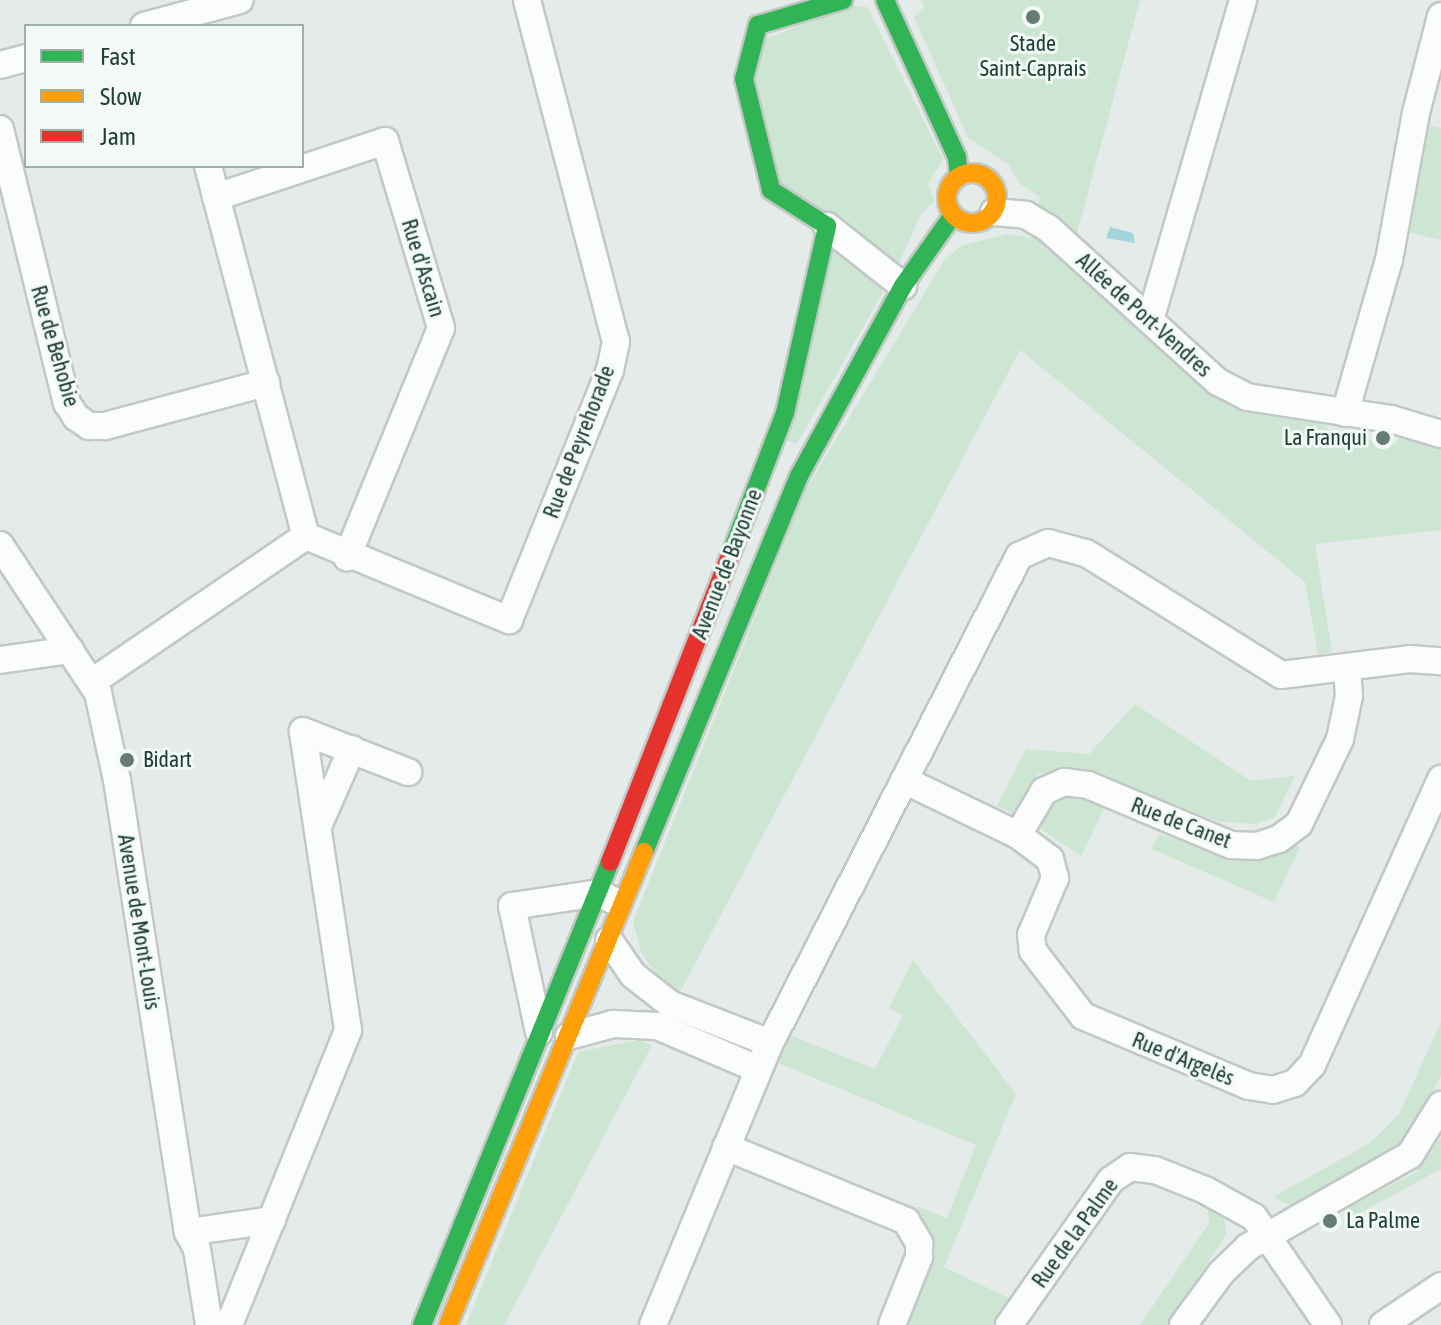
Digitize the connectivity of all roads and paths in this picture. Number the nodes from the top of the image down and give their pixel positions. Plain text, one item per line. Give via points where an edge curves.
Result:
1 (240, 0) edge
2 (527, 0) edge
3 (885, 0) edge
4 (1243, 0) edge
5 (833, 1) edge
6 (1441, 16) edge
7 (161, 24) edge
8 (24, 59) edge
9 (0, 65) edge
10 (1416, 113) junction
11 (1441, 121) edge
12 (0, 129) edge
13 (209, 168) edge
14 (304, 168) edge
15 (304, 168) edge
16 (959, 177) junction
17 (216, 197) junction
18 (994, 212) junction
19 (953, 215) junction
20 (827, 226) junction
21 (903, 286) junction
22 (1151, 317) junction
23 (266, 383) junction
24 (1345, 413) junction
25 (1441, 434) edge
26 (306, 536) junction
27 (0, 545) edge
28 (347, 557) junction
29 (70, 650) junction
30 (0, 660) edge
31 (1441, 661) edge
32 (1347, 668) junction
33 (92, 682) junction
34 (352, 749) junction
35 (408, 772) dead end
36 (1441, 779) edge
37 (904, 780) junction
38 (317, 827) junction
39 (1018, 835) junction
40 (610, 899) junction
41 (609, 940) junction
42 (539, 1032) junction
43 (569, 1036) junction
44 (770, 1043) junction
45 (758, 1069) junction
46 (1441, 1105) edge
47 (726, 1147) junction
48 (272, 1220) junction
49 (188, 1232) junction
50 (1267, 1236) junction
51 (1441, 1286) edge
52 (209, 1325) edge
53 (229, 1325) edge
54 (422, 1325) edge
55 (448, 1325) edge
56 (653, 1325) edge
57 (892, 1325) edge
58 (1009, 1325) edge
59 (1183, 1325) edge
60 (1328, 1325) edge
61 (1383, 1325) edge

1 - 7 street
2 - 28 street, Rue de Peyrehorade via 616,342 610,370 509,620
3 - 16 street via 957,157
4 - 22 street
5 - 20 street via 758,25 744,79 771,190
6 - 10 street
8 - 9 street
10 - 11 street
10 - 24 street via 1389,260
12 - 23 street, Rue de Behobie via 67,403 76,417 89,426 105,426
13 - 17 street
14 - 17 street, Rue d'Ascain
15 - 28 street, Rue d'Ascain via 385,141 441,328
16 - 18 street via 978,173 993,184
16 - 19 street via 947,194
17 - 23 street
18 - 19 street via 969,224
18 - 22 street, Allée de Port-Vendres via 1026,215 1048,228
19 - 21 street, Avenue de Bayonne
20 - 21 street
20 - 40 street, Avenue de Bayonne via 785,413
21 - 40 street, Avenue de Bayonne via 799,476
22 - 24 street, Allée de Port-Vendres via 1218,382 1247,397
23 - 26 street
24 - 25 street, Allée de Port-Vendres
26 - 28 street, Rue de Peyrehorade
26 - 33 street
27 - 29 street, Avenue de Mont-Louis
29 - 30 street
29 - 33 street, Avenue de Mont-Louis
31 - 32 street via 1409,659
32 - 37 street via 1295,676 1269,670 1086,553 1062,544 1037,545 1014,566
32 - 39 street, Rue de Canet via 1349,696 1340,739 1299,824 1269,844 1220,842 1074,782 1044,791
33 - 49 street, Avenue de Mont-Louis via 117,780
34 - 35 street
34 - 38 street
34 - 38 street via 303,731
36 - 39 street, Rue d'Argelès via 1312,1065 1295,1083 1273,1090 1249,1086 1092,1022 1073,1006 1037,960 1031,942 1053,888 1054,869 1044,852
37 - 39 street, Rue d'Argelès
37 - 44 street
38 - 48 street via 348,1030
40 - 41 street, Avenue de Bayonne
40 - 42 street, Avenue de Bayonne
40 - 42 street via 512,906
41 - 43 street, Avenue de Bayonne
41 - 44 street via 633,975 670,1004
42 - 54 street, Avenue de Bayonne
43 - 45 street via 613,1024 657,1026
43 - 55 street, Avenue de Bayonne
44 - 45 street
45 - 47 street
46 - 50 street via 1420,1145 1400,1163
47 - 56 street
47 - 57 street via 906,1221 919,1243 919,1257
48 - 49 street
48 - 53 street
49 - 52 street, Avenue de Mont-Louis via 197,1249
50 - 58 street, Rue de la Palme via 1254,1217 1231,1202 1155,1170 1130,1167 1111,1180
50 - 59 street via 1221,1273
50 - 60 street, Rue de la Palme
51 - 61 street

